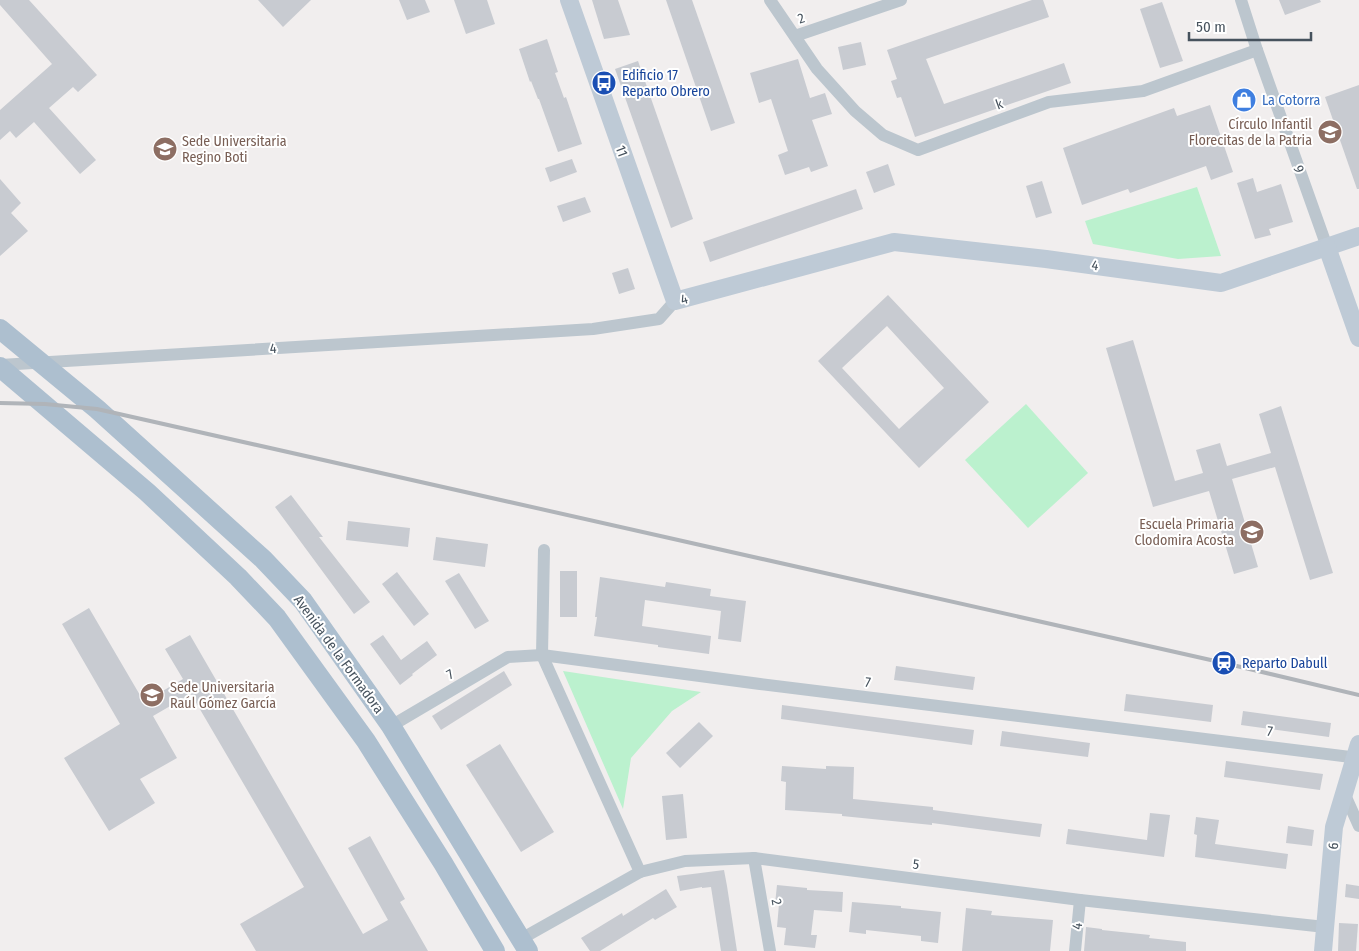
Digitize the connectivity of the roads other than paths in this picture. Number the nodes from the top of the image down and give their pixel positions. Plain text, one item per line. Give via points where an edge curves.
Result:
1 (569, 0) edge
2 (770, 0) edge
3 (901, 0) edge
4 (1241, 0) edge
5 (795, 36) junction
6 (1257, 50) junction
7 (1359, 236) edge
8 (1327, 247) junction
9 (675, 301) junction
10 (0, 329) edge
11 (1359, 338) edge
12 (39, 362) junction
13 (0, 366) edge
14 (544, 550) dead end
15 (542, 655) junction
16 (391, 726) junction
17 (1358, 753) edge
18 (1345, 795) junction
19 (1359, 826) edge
20 (754, 858) junction
21 (640, 872) junction
22 (1080, 900) junction
23 (1325, 927) junction
24 (525, 945) edge
25 (495, 951) edge
26 (770, 951) edge
27 (1075, 951) edge
28 (1323, 951) edge

1 - 9 street, 11
2 - 5 street, k
3 - 5 street, 2
4 - 6 street, 9
5 - 6 street, k via 817,69 855,111 883,135 918,150 1049,102 1143,92
6 - 8 street, 9
7 - 8 street, 4
8 - 9 street, 4 via 1221,283 894,242
8 - 11 street, 9
9 - 12 street, 4 via 659,319 593,329
10 - 12 main road, Avenida de la Formadora
12 - 13 street, 4
12 - 16 main road, Avenida de la Formadora via 97,409 263,559 303,601
13 - 25 main road, Avenida de la Formadora via 147,492 277,618 366,741
14 - 15 street
15 - 16 street, 7 via 508,657
15 - 17 street, 7 via 770,686
15 - 21 street
16 - 24 main road, Avenida de la Formadora
17 - 18 street, 6
18 - 19 street
18 - 23 street, 6 via 1334,827
20 - 21 street, 5 via 685,861
20 - 22 street, 5
20 - 26 street, 2
21 - 24 street, 5
22 - 23 street, 5
22 - 27 street, 4
23 - 28 street, 6

